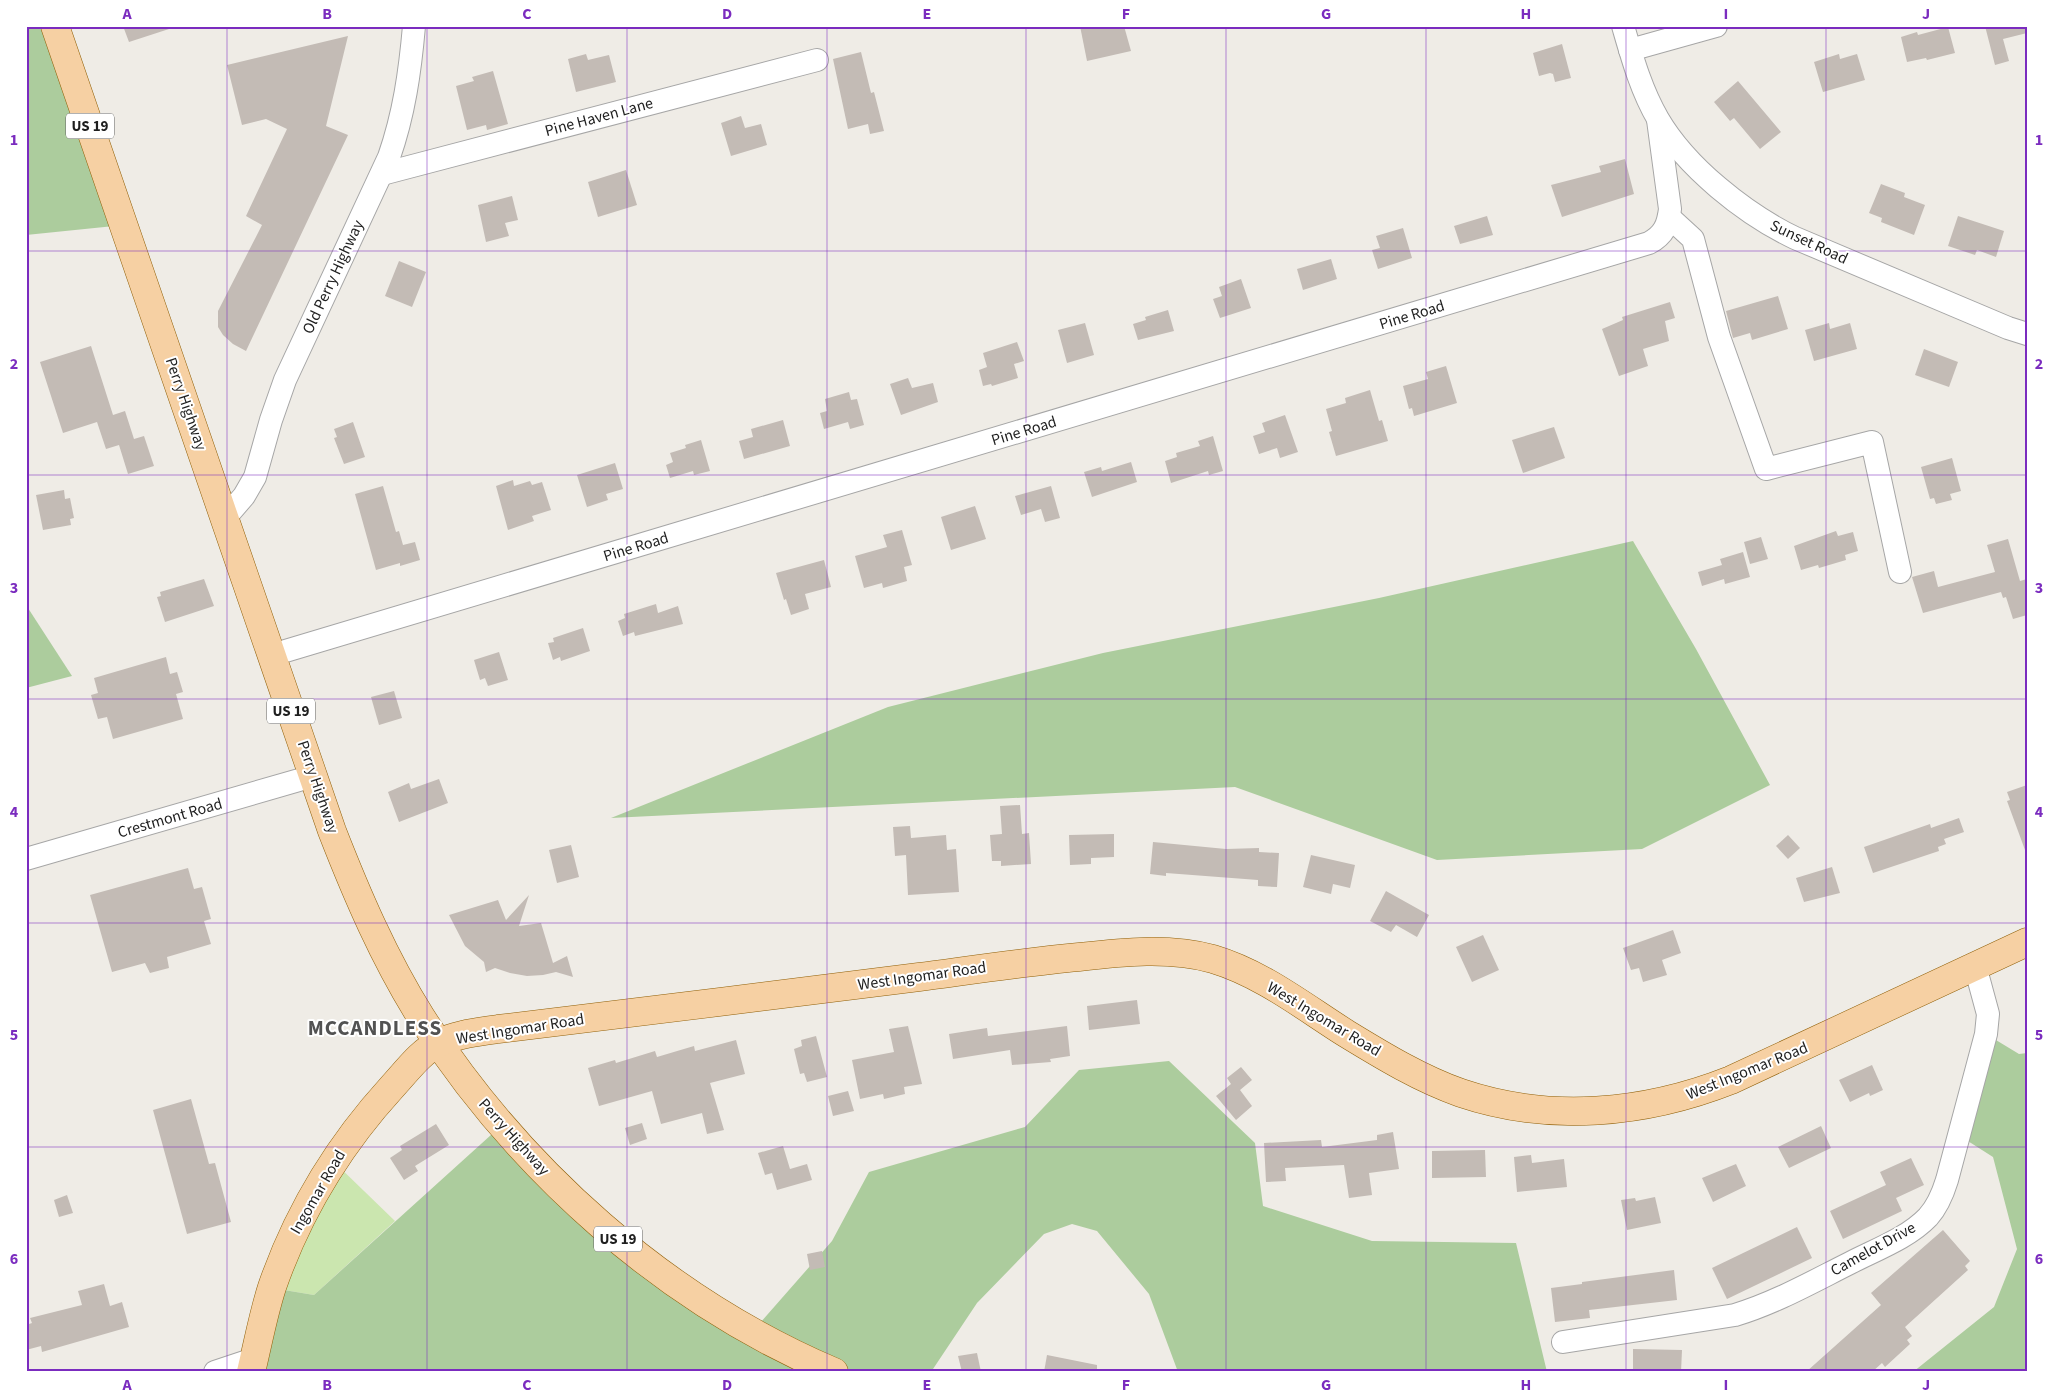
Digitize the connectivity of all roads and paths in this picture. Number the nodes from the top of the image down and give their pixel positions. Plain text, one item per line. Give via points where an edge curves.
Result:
1 (55, 26) edge
2 (414, 26) edge
3 (1623, 26) edge
4 (1716, 26) edge
5 (1630, 50) junction
6 (817, 60) dead end
7 (1658, 120) junction
8 (382, 174) junction
9 (1669, 218) junction
10 (2027, 334) edge
11 (225, 518) junction
12 (1900, 572) dead end
13 (272, 656) junction
14 (313, 776) junction
15 (26, 859) edge
16 (2027, 942) edge
17 (1975, 966) junction
18 (438, 1043) junction
19 (1563, 1342) dead end
20 (253, 1366) edge
21 (215, 1372) edge
22 (834, 1372) edge

1 - 11 main road, Perry Highway / US 19
2 - 8 street, Old Perry Highway via 401,120
3 - 5 street, Sunset Road
4 - 5 street
5 - 7 street, Sunset Road
6 - 8 street, Pine Haven Lane
7 - 9 street
7 - 10 street, Sunset Road via 1702,172 1774,228
8 - 11 street, Old Perry Highway via 284,380 255,477
9 - 12 street via 1693,239 1719,337 1766,469 1872,442
9 - 13 street, Pine Road via 1659,238 1638,248
11 - 13 main road, Perry Highway / US 19
13 - 14 main road, Perry Highway / US 19
14 - 15 street, Crestmont Road
14 - 18 main road, Perry Highway / US 19 via 346,867 374,931
16 - 17 main road, West Ingomar Road
17 - 18 main road, West Ingomar Road via 1774,1062 1702,1092 1637,1107 1588,1112 1520,1107 1461,1093 1419,1075 1348,1034 1289,994 1236,968 1214,960 1170,952 1031,962 498,1029
17 - 19 street, Camelot Drive via 1988,1014 1986,1034 1941,1199 1928,1217 1887,1244 1762,1307 1735,1315
18 - 20 main road, Ingomar Road via 416,1061 384,1096 333,1161 316,1189 275,1279
18 - 22 main road, Perry Highway / US 19 via 520,1146 602,1225 658,1270 721,1312 753,1332
20 - 21 street

